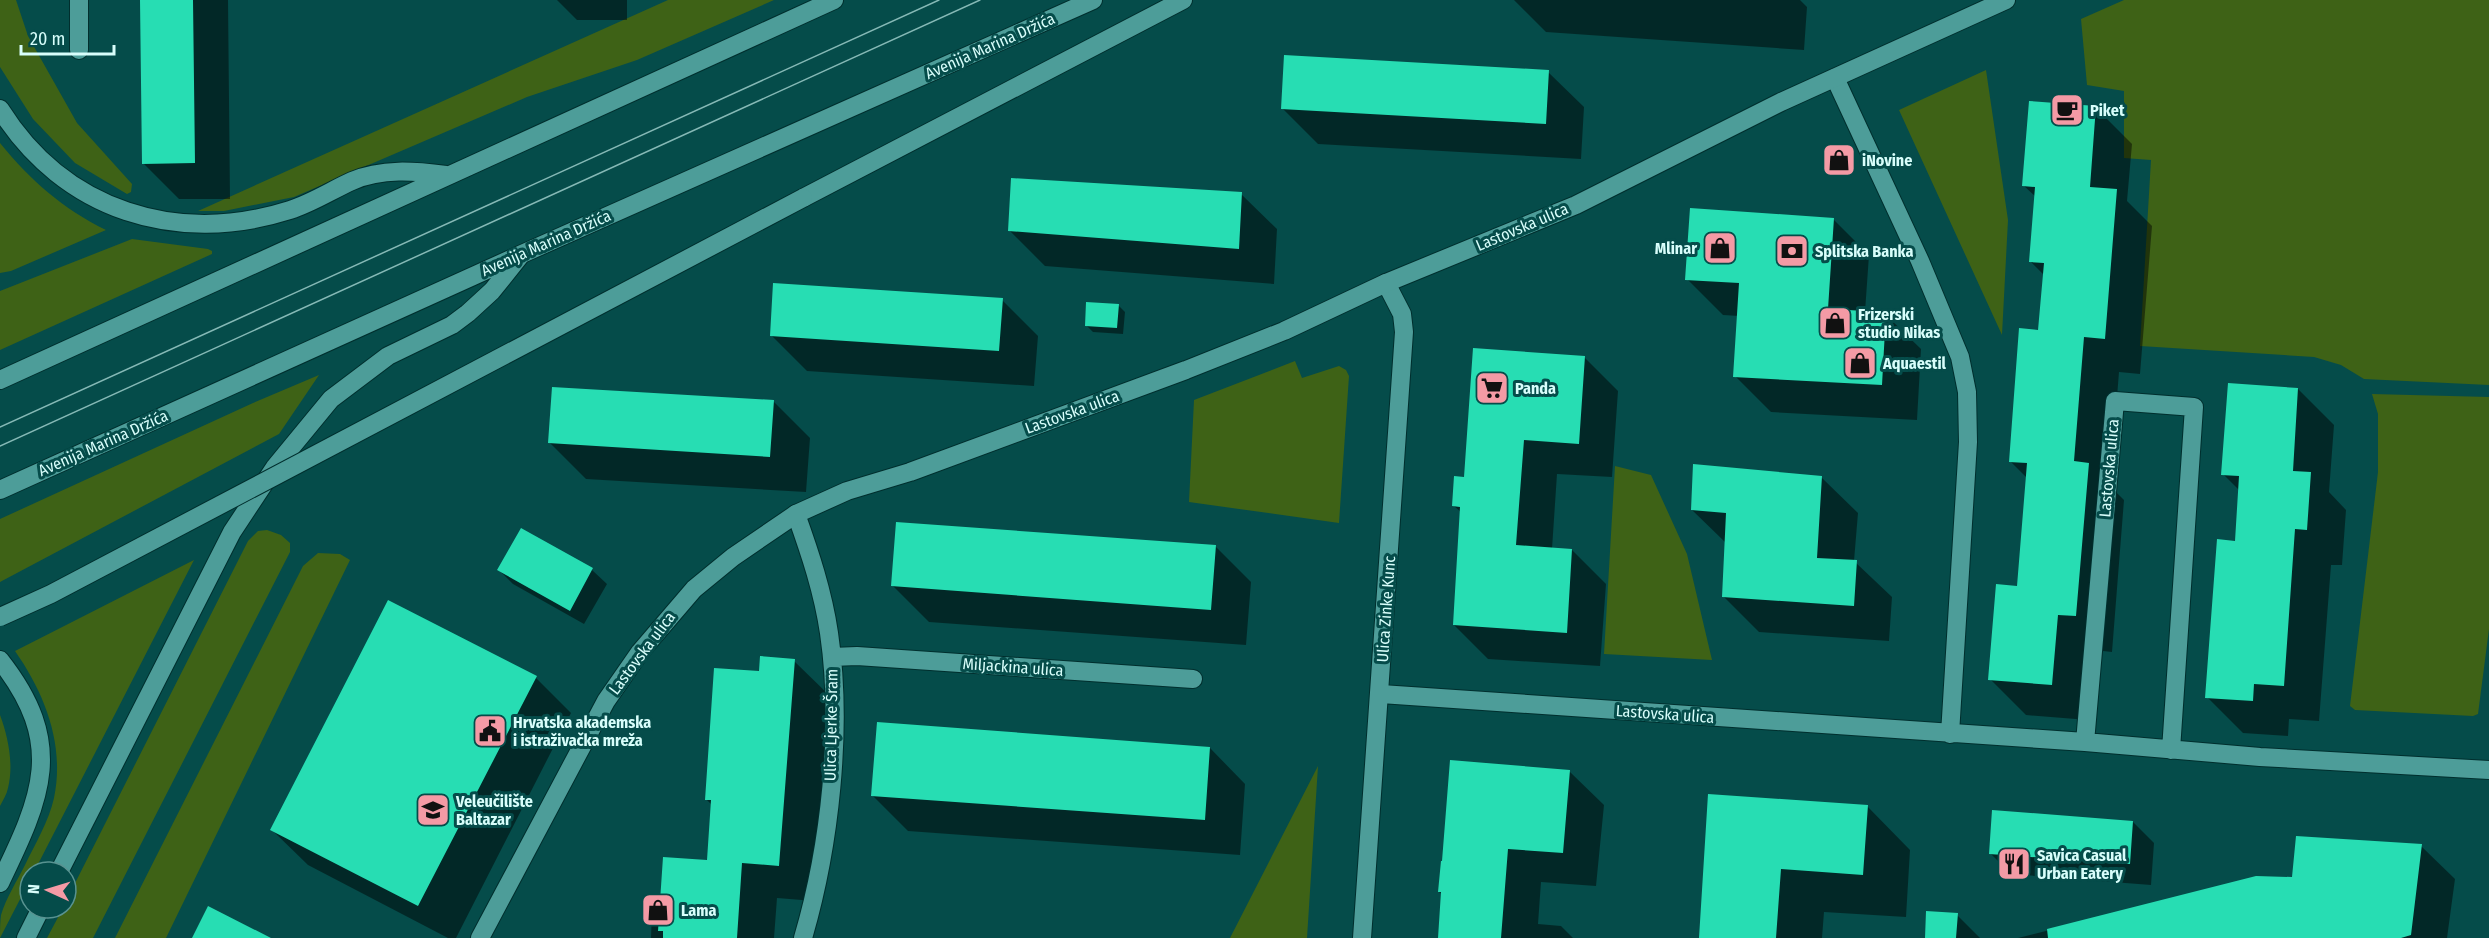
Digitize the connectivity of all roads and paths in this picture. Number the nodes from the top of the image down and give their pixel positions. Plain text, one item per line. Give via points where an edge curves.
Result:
1 (79, 0) edge
2 (834, 0) edge
3 (1093, 0) edge
4 (1183, 0) edge
5 (2006, 0) edge
6 (80, 50) dead end
7 (1835, 78) junction
8 (0, 108) edge
9 (447, 175) junction
10 (522, 254) junction
11 (1386, 283) junction
12 (0, 380) edge
13 (0, 490) edge
14 (796, 514) junction
15 (0, 617) edge
16 (832, 657) junction
17 (0, 660) edge
18 (1193, 679) dead end
19 (1381, 694) junction
20 (1950, 734) junction
21 (2085, 742) junction
22 (2171, 750) junction
23 (2489, 770) edge
24 (65, 860) edge
25 (0, 883) edge
26 (35, 920) edge
27 (26, 938) edge
28 (480, 938) edge
29 (802, 938) edge
30 (1362, 938) edge

1 - 6 street
2 - 9 street
3 - 10 street, Avenija Marina Držića
4 - 15 street, bridge via 51,594
5 - 7 street, Lastovska ulica
7 - 11 street, Lastovska ulica via 1576,205
7 - 20 street via 1920,261 1960,357 1967,392 1968,442
8 - 9 street via 60,176 123,212 175,224 227,222 292,210 355,180 384,172
9 - 12 street
10 - 13 street, Avenija Marina Držića
10 - 24 street via 468,313 388,356 331,399 275,467 232,532
11 - 14 street, Lastovska ulica via 1284,331 1186,370 910,472 847,491
11 - 19 street, Ulica Zinke Kunc via 1402,314 1404,332
14 - 16 street, Ulica Ljerke Šram via 821,593
14 - 28 street, Lastovska ulica via 694,589 640,652 600,711
16 - 18 street, Miljackina ulica
16 - 29 street, Ulica Ljerke Šram via 830,798 818,878
17 - 25 street via 31,706 42,756 36,802
19 - 20 street, Lastovska ulica
19 - 30 street, Ulica Zinke Kunc
20 - 21 street, Lastovska ulica
21 - 22 street, Lastovska ulica
21 - 22 street, Lastovska ulica via 2115,401 2194,407
22 - 23 street, Lastovska ulica
26 - 27 street

